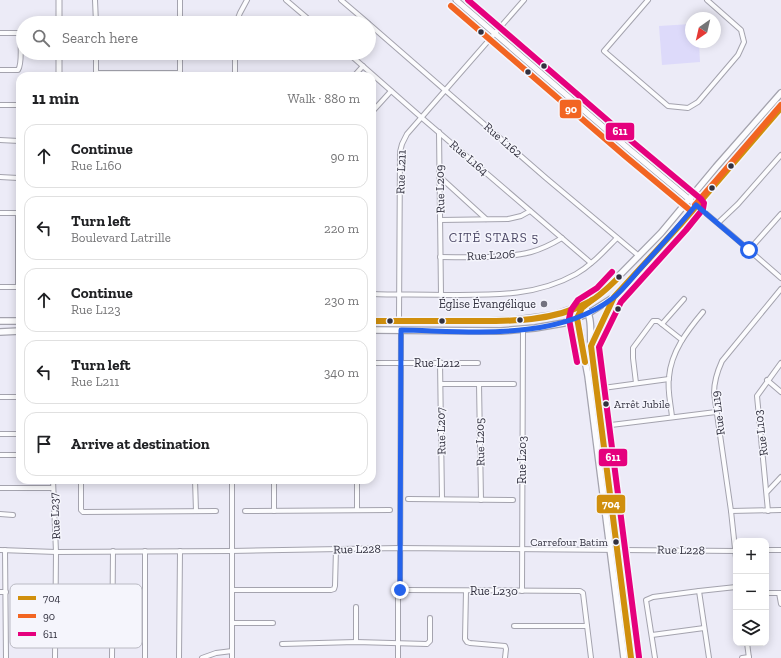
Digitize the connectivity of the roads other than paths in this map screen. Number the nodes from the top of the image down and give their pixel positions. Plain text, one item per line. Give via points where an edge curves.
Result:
1 (59, 0) edge
2 (95, 0) edge
3 (180, 0) edge
4 (247, 0) edge
5 (286, 0) edge
6 (342, 0) edge
7 (456, 0) edge
8 (524, 0) edge
9 (648, 0) edge
10 (707, 0) edge
11 (59, 16) edge
12 (96, 16) edge
13 (180, 16) edge
14 (239, 16) edge
15 (305, 16) edge
16 (361, 16) edge
17 (376, 29) edge
18 (0, 33) edge
19 (16, 33) edge
20 (495, 34) junction
21 (20, 60) edge
22 (59, 60) edge
23 (96, 60) edge
24 (180, 60) edge
25 (235, 60) edge
26 (356, 60) edge
27 (363, 66) junction
28 (0, 70) edge
29 (59, 72) edge
30 (96, 72) edge
31 (180, 72) edge
32 (235, 72) edge
33 (358, 72) edge
34 (370, 72) edge
35 (376, 78) edge
36 (391, 91) junction
37 (446, 91) junction
38 (781, 93) edge
39 (0, 105) edge
40 (16, 105) edge
41 (376, 108) edge
42 (781, 108) edge
43 (422, 118) junction
44 (439, 132) junction
45 (0, 140) edge
46 (16, 140) edge
47 (781, 155) edge
48 (0, 177) edge
49 (440, 177) junction
50 (16, 178) edge
51 (689, 200) junction
52 (696, 205) junction
53 (530, 211) junction
54 (0, 213) edge
55 (16, 213) edge
56 (780, 216) edge
57 (486, 219) junction
58 (440, 220) junction
59 (718, 223) junction
60 (562, 238) junction
61 (617, 238) junction
62 (749, 250) junction
63 (639, 256) junction
64 (440, 257) junction
65 (591, 263) junction
66 (781, 278) edge
67 (0, 286) edge
68 (16, 287) edge
69 (781, 289) edge
70 (376, 294) edge
71 (441, 294) junction
72 (400, 295) junction
73 (614, 297) junction
74 (684, 299) dead end
75 (584, 305) junction
76 (703, 312) dead end
77 (589, 313) junction
78 (577, 318) junction
79 (0, 321) edge
80 (16, 321) edge
81 (376, 321) edge
82 (400, 321) junction
83 (662, 324) junction
84 (523, 329) junction
85 (376, 330) edge
86 (401, 330) junction
87 (16, 331) edge
88 (0, 332) edge
89 (682, 340) junction
90 (591, 346) junction
91 (440, 362) junction
92 (478, 362) dead end
93 (376, 363) edge
94 (400, 363) junction
95 (781, 363) edge
96 (668, 378) junction
97 (767, 380) junction
98 (636, 383) junction
99 (441, 384) junction
100 (479, 384) junction
101 (514, 384) dead end
102 (604, 388) dead end
103 (781, 392) edge
104 (0, 397) edge
105 (16, 397) edge
106 (716, 412) junction
107 (672, 417) junction
108 (611, 425) dead end
109 (0, 434) edge
110 (16, 434) edge
111 (0, 455) edge
112 (16, 455) edge
113 (781, 477) edge
114 (53, 484) edge
115 (81, 484) edge
116 (195, 484) edge
117 (232, 484) edge
118 (274, 484) edge
119 (357, 484) edge
120 (0, 488) edge
121 (53, 488) junction
122 (767, 492) junction
123 (408, 499) dead end
124 (442, 499) junction
125 (481, 500) junction
126 (513, 500) dead end
127 (357, 509) junction
128 (390, 510) dead end
129 (781, 510) edge
130 (196, 511) junction
131 (216, 511) dead end
132 (245, 511) dead end
133 (274, 511) junction
134 (732, 511) junction
135 (768, 511) junction
136 (0, 514) edge
137 (13, 515) dead end
138 (734, 538) edge
139 (400, 548) junction
140 (336, 549) junction
141 (521, 549) junction
142 (610, 549) junction
143 (617, 549) junction
144 (2, 550) edge
145 (769, 550) edge
146 (781, 550) edge
147 (54, 551) junction
148 (113, 551) junction
149 (145, 551) junction
150 (180, 551) junction
151 (231, 551) junction
152 (733, 551) edge
153 (54, 584) edge
154 (113, 584) edge
155 (733, 587) edge
156 (232, 590) junction
157 (405, 590) dead end
158 (466, 591) junction
159 (522, 591) junction
160 (699, 591) junction
161 (0, 592) edge
162 (6, 592) junction
163 (769, 593) edge
164 (780, 593) edge
165 (781, 604) edge
166 (356, 607) dead end
167 (430, 618) dead end
168 (232, 623) junction
169 (274, 623) dead end
170 (514, 626) dead end
171 (587, 626) junction
172 (704, 628) junction
173 (652, 635) junction
174 (356, 642) junction
175 (398, 643) junction
176 (282, 644) dead end
177 (747, 646) edge
178 (55, 648) edge
179 (112, 648) edge
180 (232, 651) junction
181 (6, 658) edge
182 (55, 658) edge
183 (112, 658) edge
184 (145, 658) edge
185 (179, 658) edge
186 (202, 658) edge
187 (232, 658) edge
188 (398, 658) edge
189 (506, 658) edge
190 (591, 658) edge
191 (624, 658) edge
192 (631, 658) edge
193 (655, 658) edge
194 (709, 658) edge
195 (742, 658) edge
196 (749, 658) edge

1 - 11 street
2 - 12 street
3 - 13 street
4 - 14 street
5 - 15 street
6 - 16 street, Rue L162
7 - 20 street
8 - 20 street, Rue L211
9 - 10 street via 604,51 668,106 688,108 698,102 738,55 744,42 741,30
17 - 37 street, Rue L162
18 - 19 street
20 - 37 street, Rue L211
20 - 51 street
21 - 28 street via 18,70
22 - 29 street
23 - 30 street
24 - 31 street
25 - 32 street
26 - 27 street, Rue L164
27 - 33 street
27 - 34 street, Rue L164
35 - 36 street, Rue L164
36 - 41 street
36 - 43 street, Rue L164
37 - 43 street, Rue L211
37 - 61 street, Rue L162
38 - 51 main road
39 - 40 street
42 - 52 main road
43 - 44 street, Rue L164
43 - 72 street, Rue L211 via 407,134 400,152
44 - 49 street, Rue L209
44 - 53 street, Rue L164
45 - 46 street
47 - 59 street
48 - 50 street
49 - 57 street
49 - 58 street, Rue L209
51 - 52 street
51 - 63 main road
52 - 59 street
52 - 73 main road
53 - 57 street via 508,219
53 - 60 street, Rue L164
54 - 55 street
56 - 62 street
57 - 58 street
58 - 64 street, Rue L209
59 - 62 street
60 - 64 street, Rue L206 via 531,252 510,256
60 - 65 street, Rue L164
61 - 63 street, Rue L162
61 - 65 street
62 - 66 street
63 - 75 main road via 601,294
64 - 71 street, Rue L209
65 - 71 street via 577,274 534,291 483,295
67 - 68 street
69 - 106 street, Rue L119 via 722,361 714,382
70 - 72 street
71 - 72 street
72 - 82 street, Rue L211
73 - 77 main road
73 - 90 main road
74 - 83 street
75 - 77 main road
75 - 78 main road
75 - 82 main road via 554,315 516,320
76 - 89 street
77 - 78 main road
77 - 90 main road
78 - 84 main road via 549,326
78 - 142 main road via 588,376
79 - 80 main road
81 - 82 main road
83 - 89 street
83 - 98 street via 658,321 653,322 633,348
84 - 86 main road
84 - 141 street, Rue L203
85 - 86 main road
86 - 94 street
87 - 88 main road
89 - 96 street
90 - 143 main road
91 - 92 street, Rue L212
91 - 94 street, Rue L212
91 - 99 street, Rue L207
93 - 94 street, Rue L212
94 - 139 street
95 - 97 street, Rue L103
96 - 98 street
96 - 107 street
97 - 103 street
97 - 122 street, Rue L103 via 757,396
98 - 102 street
99 - 100 street
99 - 124 street, Rue L207
100 - 101 street
100 - 125 street, Rue L205
104 - 105 street
106 - 107 street
106 - 134 street, Rue L119
107 - 108 street
109 - 110 street
111 - 112 street
113 - 122 street
114 - 121 street, Rue L237
115 - 130 street via 83,512
116 - 130 street
117 - 151 street
118 - 133 street
119 - 127 street
120 - 121 street
121 - 147 street, Rue L237
122 - 135 street, Rue L103
123 - 124 street
124 - 125 street
125 - 126 street
127 - 128 street
127 - 133 street
129 - 135 street
130 - 131 street
132 - 133 street
134 - 135 street
134 - 138 street, Rue L119
136 - 137 street
139 - 140 street, Rue L228
139 - 141 street, Rue L228
139 - 175 street
140 - 151 street, Rue L228
140 - 156 street via 334,589
141 - 142 street, Rue L228
141 - 159 street, Rue L203
142 - 143 street, Rue L228
142 - 191 main road
143 - 152 street, Rue L228
143 - 192 main road
144 - 147 street, Rue L228
144 - 162 street
145 - 146 street
147 - 148 street, Rue L228
147 - 153 street, Rue L237
148 - 149 street, Rue L228
148 - 154 street
149 - 150 street, Rue L228
149 - 184 street
150 - 151 street, Rue L228
150 - 185 street
151 - 156 street
155 - 160 street
156 - 168 street
157 - 158 street, Rue L230
158 - 159 street, Rue L230
158 - 189 street via 465,639 470,644 505,646
159 - 171 street, Rue L230 via 580,590 583,593
160 - 172 street
160 - 173 street via 646,600
161 - 162 street
162 - 181 street
163 - 164 street
164 - 165 street
166 - 174 street
167 - 175 street via 429,643
168 - 169 street
168 - 180 street
170 - 171 street
171 - 190 street
172 - 173 street
172 - 194 street
173 - 193 street
174 - 175 street
174 - 176 street
175 - 188 street
177 - 196 street
178 - 182 street, Rue L237
179 - 183 street
180 - 186 street
180 - 187 street
195 - 196 street

